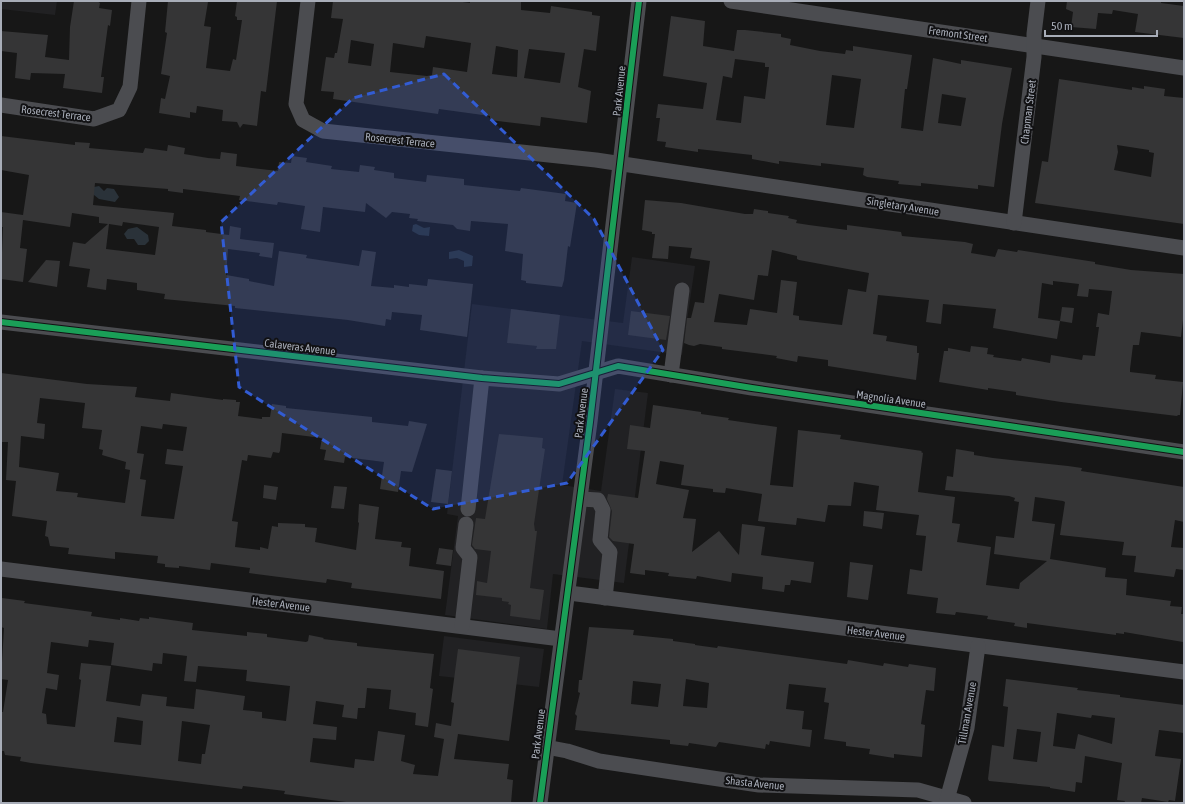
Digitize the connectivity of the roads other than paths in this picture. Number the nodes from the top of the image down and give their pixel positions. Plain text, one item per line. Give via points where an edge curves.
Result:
1 (139, 1) edge
2 (308, 1) edge
3 (639, 1) edge
4 (731, 1) edge
5 (1038, 1) edge
6 (1034, 45) junction
7 (1184, 68) edge
8 (1, 106) edge
9 (621, 164) junction
10 (1014, 223) junction
11 (1184, 248) edge
12 (682, 290) dead end
13 (1, 322) edge
14 (596, 373) junction
15 (671, 374) junction
16 (482, 378) junction
17 (1184, 452) edge
18 (581, 499) junction
19 (468, 509) dead end
20 (466, 524) dead end
21 (1, 569) edge
22 (569, 593) junction
23 (605, 598) junction
24 (462, 626) junction
25 (561, 639) junction
26 (978, 646) junction
27 (1184, 672) edge
28 (546, 747) junction
29 (947, 800) edge
30 (540, 803) edge
31 (964, 803) edge

1 - 8 street, Rosecrest Terrace via 130,87 119,110 94,119
2 - 9 street, Rosecrest Terrace via 296,104 303,120 323,132
3 - 9 street, Park Avenue
4 - 6 street, Fremont Street
5 - 6 street, Chapman Street
6 - 7 street, Fremont Street
6 - 10 street, Chapman Street
9 - 10 street, Singletary Avenue
9 - 14 street, Park Avenue
10 - 11 street, Singletary Avenue
12 - 15 street
13 - 16 street, Calaveras Avenue
14 - 15 street, Magnolia Avenue via 615,365
14 - 16 street, Calaveras Avenue via 559,384
14 - 18 street, Park Avenue
15 - 17 street, Magnolia Avenue
16 - 19 street
18 - 22 street, Park Avenue
18 - 23 street via 598,500 603,510 600,540 610,552
20 - 24 street via 463,548 470,557
21 - 24 street, Hester Avenue
22 - 23 street, Hester Avenue
22 - 25 street, Park Avenue
23 - 26 street, Hester Avenue
24 - 25 street, Hester Avenue
25 - 28 street, Park Avenue
26 - 27 street, Hester Avenue
26 - 29 street, Tillman Avenue via 967,728
28 - 29 street, Shasta Avenue via 599,761 759,785 918,790
28 - 30 street, Park Avenue
29 - 31 street, Shasta Avenue

